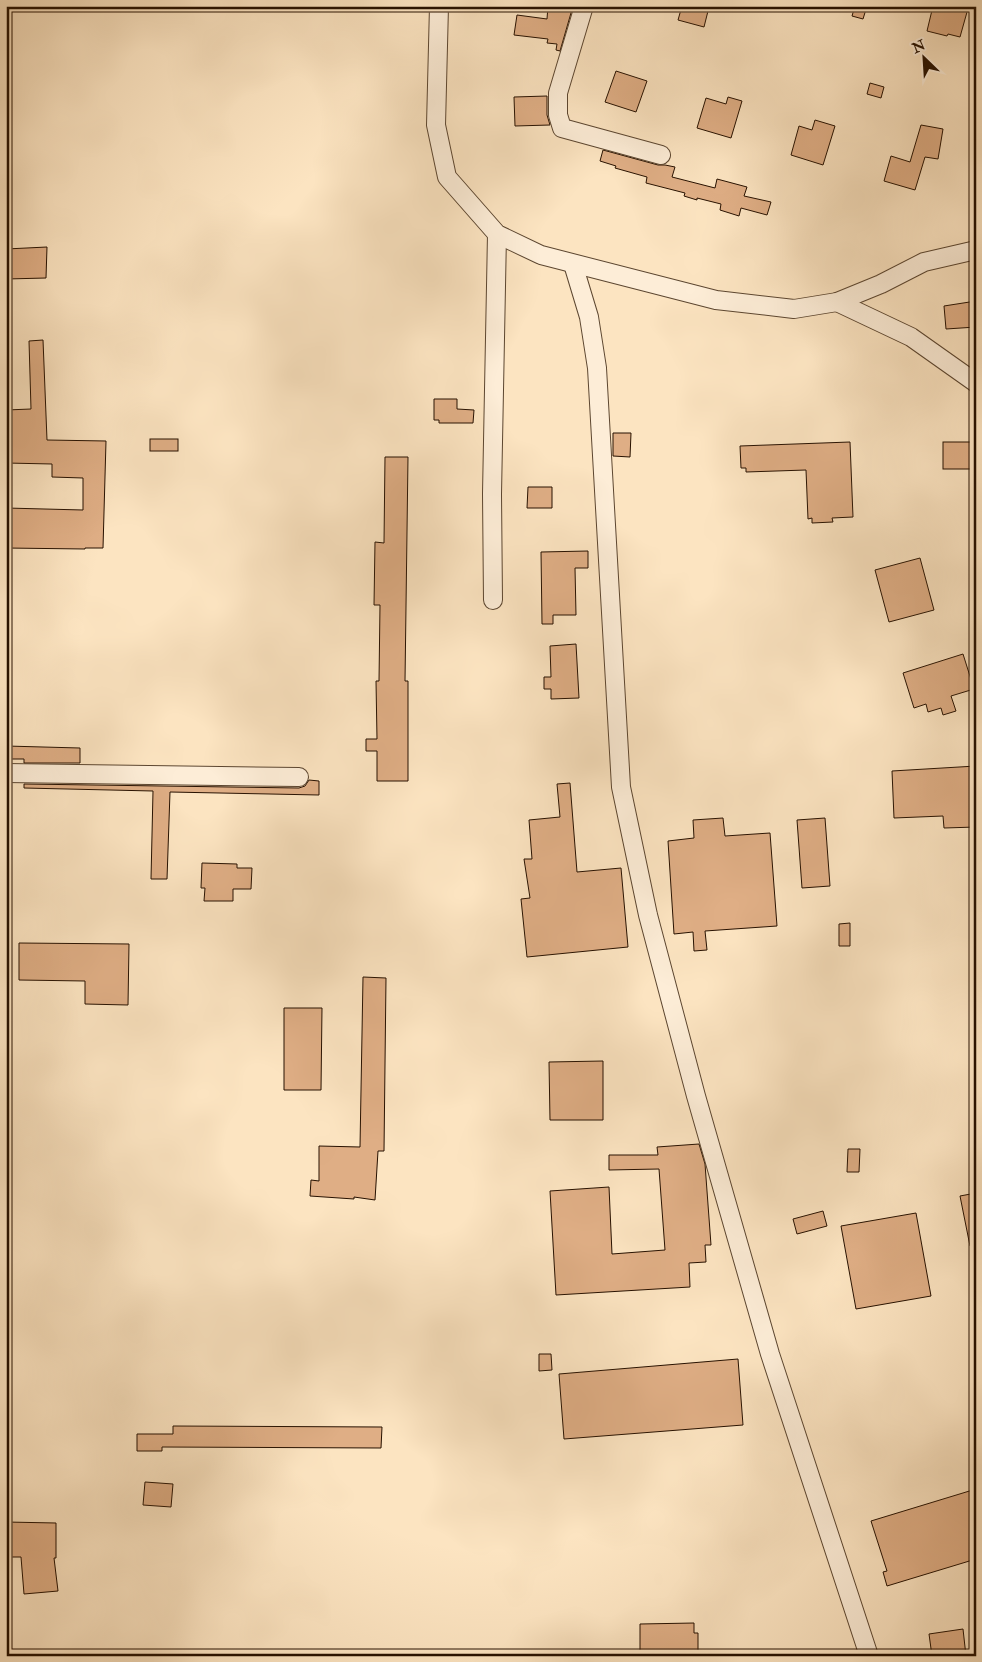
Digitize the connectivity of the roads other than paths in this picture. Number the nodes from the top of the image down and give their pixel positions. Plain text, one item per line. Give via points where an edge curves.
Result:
1 (439, 6) edge
2 (584, 6) edge
3 (661, 155) dead end
4 (497, 234) junction
5 (976, 250) edge
6 (573, 264) junction
7 (837, 302) junction
8 (976, 383) edge
9 (493, 600) dead end
10 (6, 773) edge
11 (299, 778) dead end
12 (869, 1656) edge

1 - 4 street via 436,125 447,177
2 - 3 street via 558,93 562,128
4 - 6 street via 541,255
4 - 9 street
5 - 7 street via 924,262
6 - 7 street via 716,300 794,309
6 - 12 street via 589,317 597,368 622,787 648,915 770,1354
7 - 8 street via 911,337
10 - 11 street

